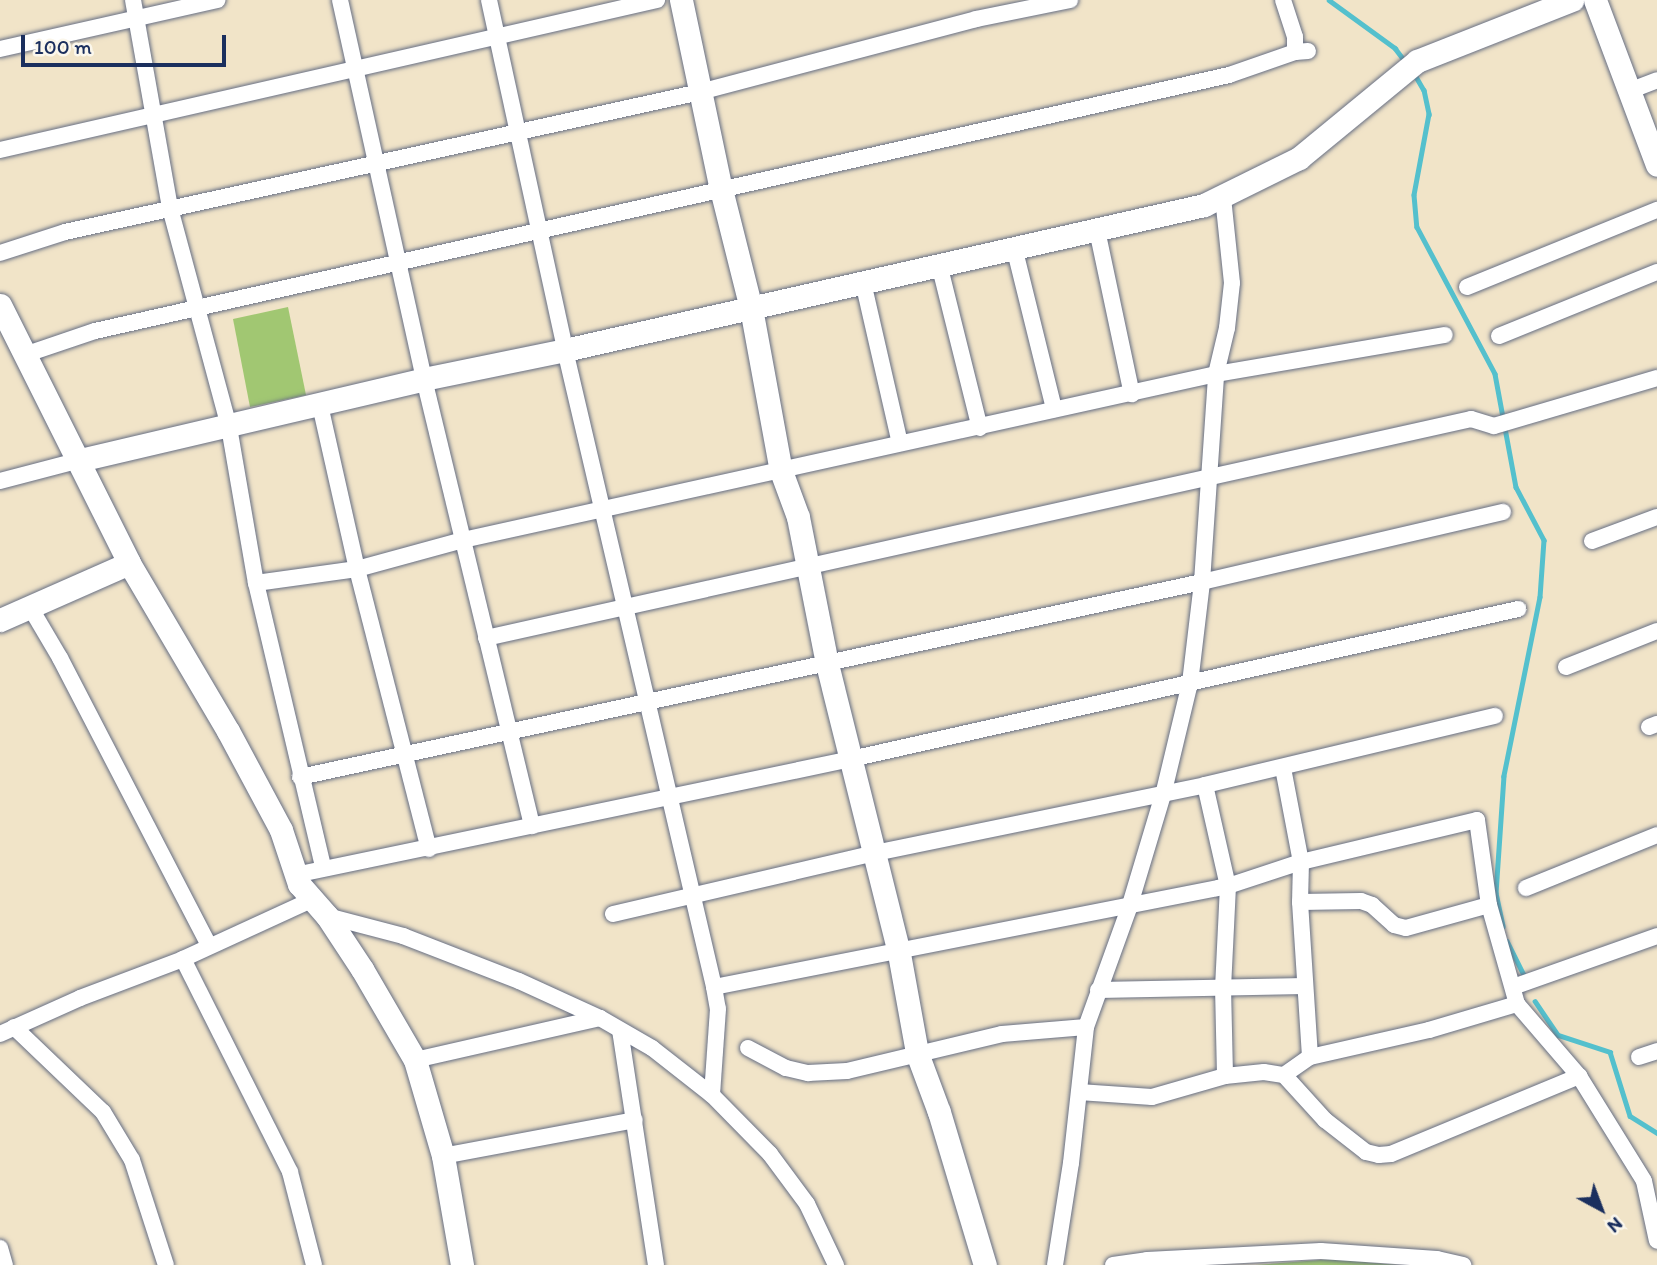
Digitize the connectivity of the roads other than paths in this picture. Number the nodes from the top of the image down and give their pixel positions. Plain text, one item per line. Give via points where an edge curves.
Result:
1 (133, 0) edge
2 (218, 0) edge
3 (340, 0) edge
4 (489, 0) edge
5 (657, 0) edge
6 (681, 0) edge
7 (1070, 0) edge
8 (1283, 0) edge
9 (1572, 0) edge
10 (1595, 0) edge
11 (138, 18) junction
12 (498, 36) junction
13 (0, 49) edge
14 (357, 69) junction
15 (1657, 80) edge
16 (1629, 91) junction
17 (700, 92) junction
18 (152, 114) junction
19 (517, 132) junction
20 (0, 150) edge
21 (376, 163) junction
22 (1657, 165) edge
23 (721, 189) junction
24 (1223, 197) junction
25 (170, 208) junction
26 (1657, 210) edge
27 (1097, 230) junction
28 (539, 232) junction
29 (1014, 247) junction
30 (0, 253) edge
31 (399, 262) junction
32 (939, 264) junction
33 (1657, 272) edge
34 (863, 282) junction
35 (1467, 286) dead end
36 (198, 307) junction
37 (751, 308) junction
38 (3, 318) edge
39 (1444, 335) dead end
40 (1499, 335) dead end
41 (565, 351) junction
42 (27, 354) junction
43 (1216, 374) junction
44 (1657, 378) edge
45 (424, 379) junction
46 (1132, 394) junction
47 (320, 405) junction
48 (1054, 410) junction
49 (229, 427) junction
50 (980, 428) junction
51 (900, 443) junction
52 (80, 460) junction
53 (781, 471) junction
54 (1208, 479) junction
55 (0, 481) edge
56 (602, 509) junction
57 (1503, 512) dead end
58 (1657, 517) edge
59 (463, 540) junction
60 (1592, 541) dead end
61 (129, 563) junction
62 (807, 568) junction
63 (357, 569) junction
64 (1202, 582) junction
65 (256, 583) junction
66 (625, 605) junction
67 (30, 607) junction
68 (1518, 609) dead end
69 (0, 620) edge
70 (1657, 631) edge
71 (486, 638) junction
72 (827, 664) junction
73 (1566, 667) dead end
74 (1191, 683) junction
75 (649, 704) junction
76 (1495, 716) dead end
77 (509, 732) junction
78 (405, 755) junction
79 (851, 759) junction
80 (1283, 768) junction
81 (300, 777) junction
82 (1205, 785) junction
83 (1164, 792) junction
84 (670, 798) junction
85 (532, 826) junction
86 (1657, 835) edge
87 (429, 849) junction
88 (875, 853) junction
89 (1301, 862) junction
90 (323, 867) junction
91 (295, 875) junction
92 (1228, 887) junction
93 (1526, 888) dead end
94 (693, 897) junction
95 (1300, 902) junction
96 (1489, 905) junction
97 (319, 908) junction
98 (1129, 908) junction
99 (613, 914) dead end
100 (1657, 936) edge
101 (209, 946) junction
102 (898, 948) junction
103 (183, 959) junction
104 (714, 986) junction
105 (1305, 986) junction
106 (1223, 987) junction
107 (1513, 987) junction
108 (1098, 990) junction
109 (1517, 1004) junction
110 (600, 1018) junction
111 (1086, 1027) junction
112 (7, 1030) edge
113 (620, 1030) junction
114 (748, 1048) dead end
115 (1657, 1051) edge
116 (917, 1053) junction
117 (1310, 1057) junction
118 (1639, 1057) dead end
119 (415, 1060) junction
120 (1284, 1074) junction
121 (1225, 1076) junction
122 (1578, 1076) junction
123 (1079, 1092) junction
124 (712, 1095) junction
125 (635, 1120) junction
126 (443, 1156) junction
127 (1651, 1176) edge
128 (1657, 1241) edge
129 (0, 1248) edge
130 (5, 1265) edge
131 (166, 1265) edge
132 (314, 1265) edge
133 (462, 1265) edge
134 (656, 1265) edge
135 (836, 1265) edge
136 (985, 1265) edge
137 (1055, 1265) edge
138 (1113, 1265) edge
139 (1463, 1265) edge

1 - 11 street
2 - 11 street
3 - 14 street
4 - 12 street
5 - 12 street
6 - 17 street
7 - 17 street via 976,19
8 - 23 street via 1302,52 1228,75
9 - 24 street via 1408,68 1306,153
10 - 16 street
11 - 13 street
11 - 18 street
12 - 14 street
12 - 19 street
14 - 18 street
14 - 21 street
15 - 16 street
16 - 22 street
17 - 19 street
17 - 23 street
18 - 20 street
18 - 25 street
19 - 21 street
19 - 28 street
21 - 25 street
21 - 31 street
23 - 28 street
23 - 37 street
24 - 27 street
24 - 43 street via 1232,283
25 - 30 street via 65,232
25 - 36 street
26 - 35 street
27 - 29 street
27 - 46 street
28 - 31 street
28 - 41 street
29 - 32 street
29 - 48 street
31 - 36 street
31 - 45 street
32 - 34 street
32 - 50 street
33 - 40 street
34 - 37 street
34 - 51 street
36 - 42 street via 95,331
36 - 49 street
37 - 41 street
37 - 53 street
38 - 42 street
39 - 43 street
41 - 45 street
41 - 56 street
42 - 52 street
43 - 46 street
43 - 54 street
44 - 54 street via 1517,421 1494,426 1471,419
45 - 47 street
45 - 59 street
46 - 48 street
47 - 49 street
47 - 63 street
48 - 50 street
49 - 52 street
49 - 65 street
50 - 51 street
51 - 53 street
52 - 55 street
52 - 61 street
53 - 56 street
53 - 62 street via 798,517
54 - 62 street
54 - 64 street
56 - 59 street
56 - 66 street
57 - 64 street
58 - 60 street
59 - 63 street
59 - 71 street
61 - 67 street
61 - 91 street via 270,808
62 - 66 street
62 - 72 street
63 - 65 street
63 - 78 street
64 - 72 street
64 - 74 street
65 - 81 street
66 - 71 street
66 - 75 street
67 - 69 street
67 - 101 street
68 - 74 street
70 - 73 street
71 - 77 street
72 - 75 street
72 - 79 street
74 - 79 street
74 - 83 street
75 - 77 street
75 - 84 street
76 - 80 street
77 - 78 street
77 - 85 street
78 - 81 street
78 - 87 street
79 - 84 street
79 - 88 street
80 - 82 street
80 - 89 street
81 - 90 street
82 - 83 street
82 - 92 street
83 - 88 street
83 - 98 street
84 - 85 street
84 - 94 street
85 - 87 street
86 - 93 street
87 - 90 street
88 - 94 street
88 - 102 street
89 - 92 street
89 - 95 street
89 - 96 street via 1477,820
90 - 91 street
91 - 97 street
92 - 98 street
92 - 106 street
94 - 99 street
94 - 104 street
95 - 96 street via 1361,901 1373,905 1394,925 1406,928
95 - 105 street
96 - 107 street
97 - 101 street
97 - 110 street via 519,981
97 - 119 street via 362,969
98 - 102 street
98 - 108 street
100 - 107 street
101 - 103 street
102 - 104 street
102 - 116 street
103 - 112 street
103 - 132 street via 290,1172
104 - 124 street via 718,1009
105 - 106 street
105 - 117 street
106 - 108 street
106 - 121 street
107 - 109 street
108 - 111 street
109 - 117 street
109 - 122 street
110 - 113 street
110 - 119 street
111 - 116 street via 1002,1034
111 - 123 street
112 - 131 street via 103,1112 132,1160
113 - 124 street via 652,1048
113 - 125 street
114 - 116 street via 786,1068 808,1073 847,1072
115 - 118 street
116 - 136 street
117 - 120 street
119 - 126 street
120 - 121 street
120 - 122 street via 1325,1120 1366,1152 1379,1155
121 - 123 street via 1152,1097
122 - 127 street
123 - 137 street
124 - 135 street via 770,1154 807,1204
125 - 126 street
125 - 134 street
126 - 133 street
127 - 128 street
129 - 130 street
138 - 139 street via 1321,1251

